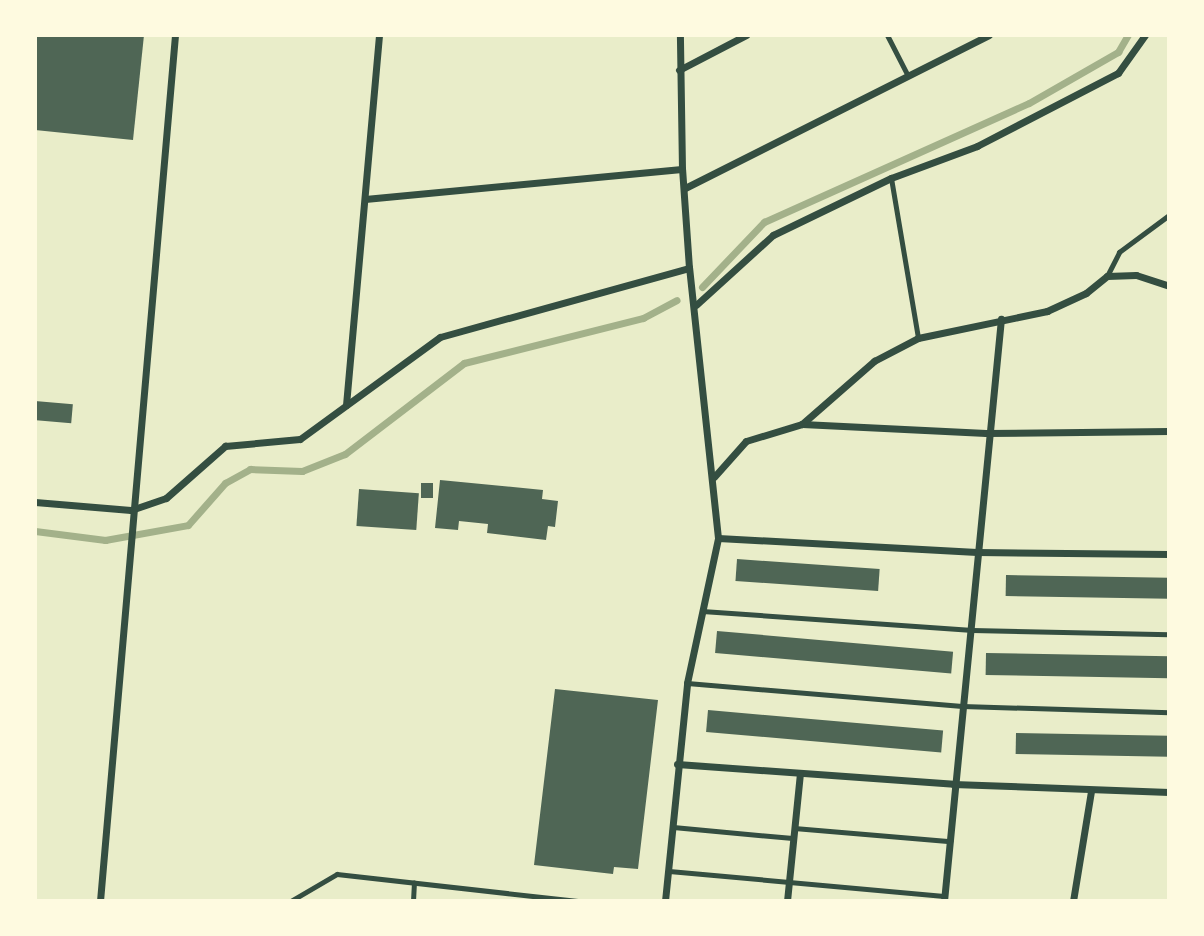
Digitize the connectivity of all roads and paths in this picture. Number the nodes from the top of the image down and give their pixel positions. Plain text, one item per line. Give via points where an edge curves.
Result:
1 (175, 35) edge
2 (379, 35) edge
3 (680, 35) edge
4 (746, 35) edge
5 (887, 35) edge
6 (989, 35) edge
7 (1145, 35) edge
8 (679, 69) junction
9 (908, 76) junction
10 (682, 169) junction
11 (891, 178) junction
12 (685, 188) junction
13 (365, 199) junction
14 (1169, 215) edge
15 (689, 268) junction
16 (1107, 276) junction
17 (1169, 286) edge
18 (696, 304) junction
19 (1001, 319) junction
20 (918, 338) junction
21 (346, 405) junction
22 (802, 424) junction
23 (1169, 431) edge
24 (986, 433) junction
25 (714, 477) junction
26 (35, 502) edge
27 (131, 510) junction
28 (718, 538) junction
29 (976, 552) junction
30 (1169, 554) edge
31 (702, 611) junction
32 (972, 630) junction
33 (1169, 634) edge
34 (687, 683) junction
35 (962, 706) junction
36 (1169, 712) edge
37 (677, 764) junction
38 (800, 774) junction
39 (953, 784) junction
40 (1091, 791) junction
41 (1169, 792) edge
42 (673, 827) junction
43 (794, 828) junction
44 (792, 838) junction
45 (950, 841) junction
46 (668, 871) junction
47 (789, 880) junction
48 (415, 883) junction
49 (539, 897) junction
50 (944, 898) edge
51 (100, 901) edge
52 (291, 901) edge
53 (413, 901) edge
54 (530, 901) edge
55 (577, 901) edge
56 (665, 901) edge
57 (787, 901) edge
58 (1073, 901) edge

1 - 27 street
2 - 13 street
3 - 8 street
4 - 8 street
5 - 9 lane
6 - 9 street
7 - 11 street via 1118,73 977,146
8 - 10 street
9 - 12 street
10 - 12 street
10 - 13 street
11 - 18 street via 773,235
11 - 20 lane
12 - 15 street
13 - 21 street
14 - 16 lane via 1119,252
15 - 18 street
15 - 21 street via 440,337
16 - 17 street via 1136,275
16 - 19 street via 1086,293 1046,311
18 - 25 street
19 - 20 street
19 - 24 street
20 - 22 street via 874,361
21 - 27 street via 300,439 225,446 166,498
22 - 24 street
22 - 25 street via 746,441
23 - 24 street
24 - 29 street
25 - 28 street
26 - 27 street
27 - 51 street
28 - 29 street
28 - 31 street
29 - 30 street
29 - 32 street
31 - 32 lane
31 - 34 street
32 - 33 lane
32 - 35 street
34 - 35 lane
34 - 37 street
35 - 36 lane
35 - 39 street
37 - 38 street
37 - 42 street
38 - 39 street
38 - 43 street
39 - 40 street
39 - 45 street
40 - 41 street
40 - 58 street
42 - 44 lane
42 - 46 street
43 - 44 street
43 - 45 lane
44 - 47 street
45 - 50 street
46 - 47 lane
46 - 56 street
47 - 50 lane
47 - 57 street
48 - 49 path
48 - 52 path via 337,874
48 - 53 path
49 - 54 path
49 - 55 path

